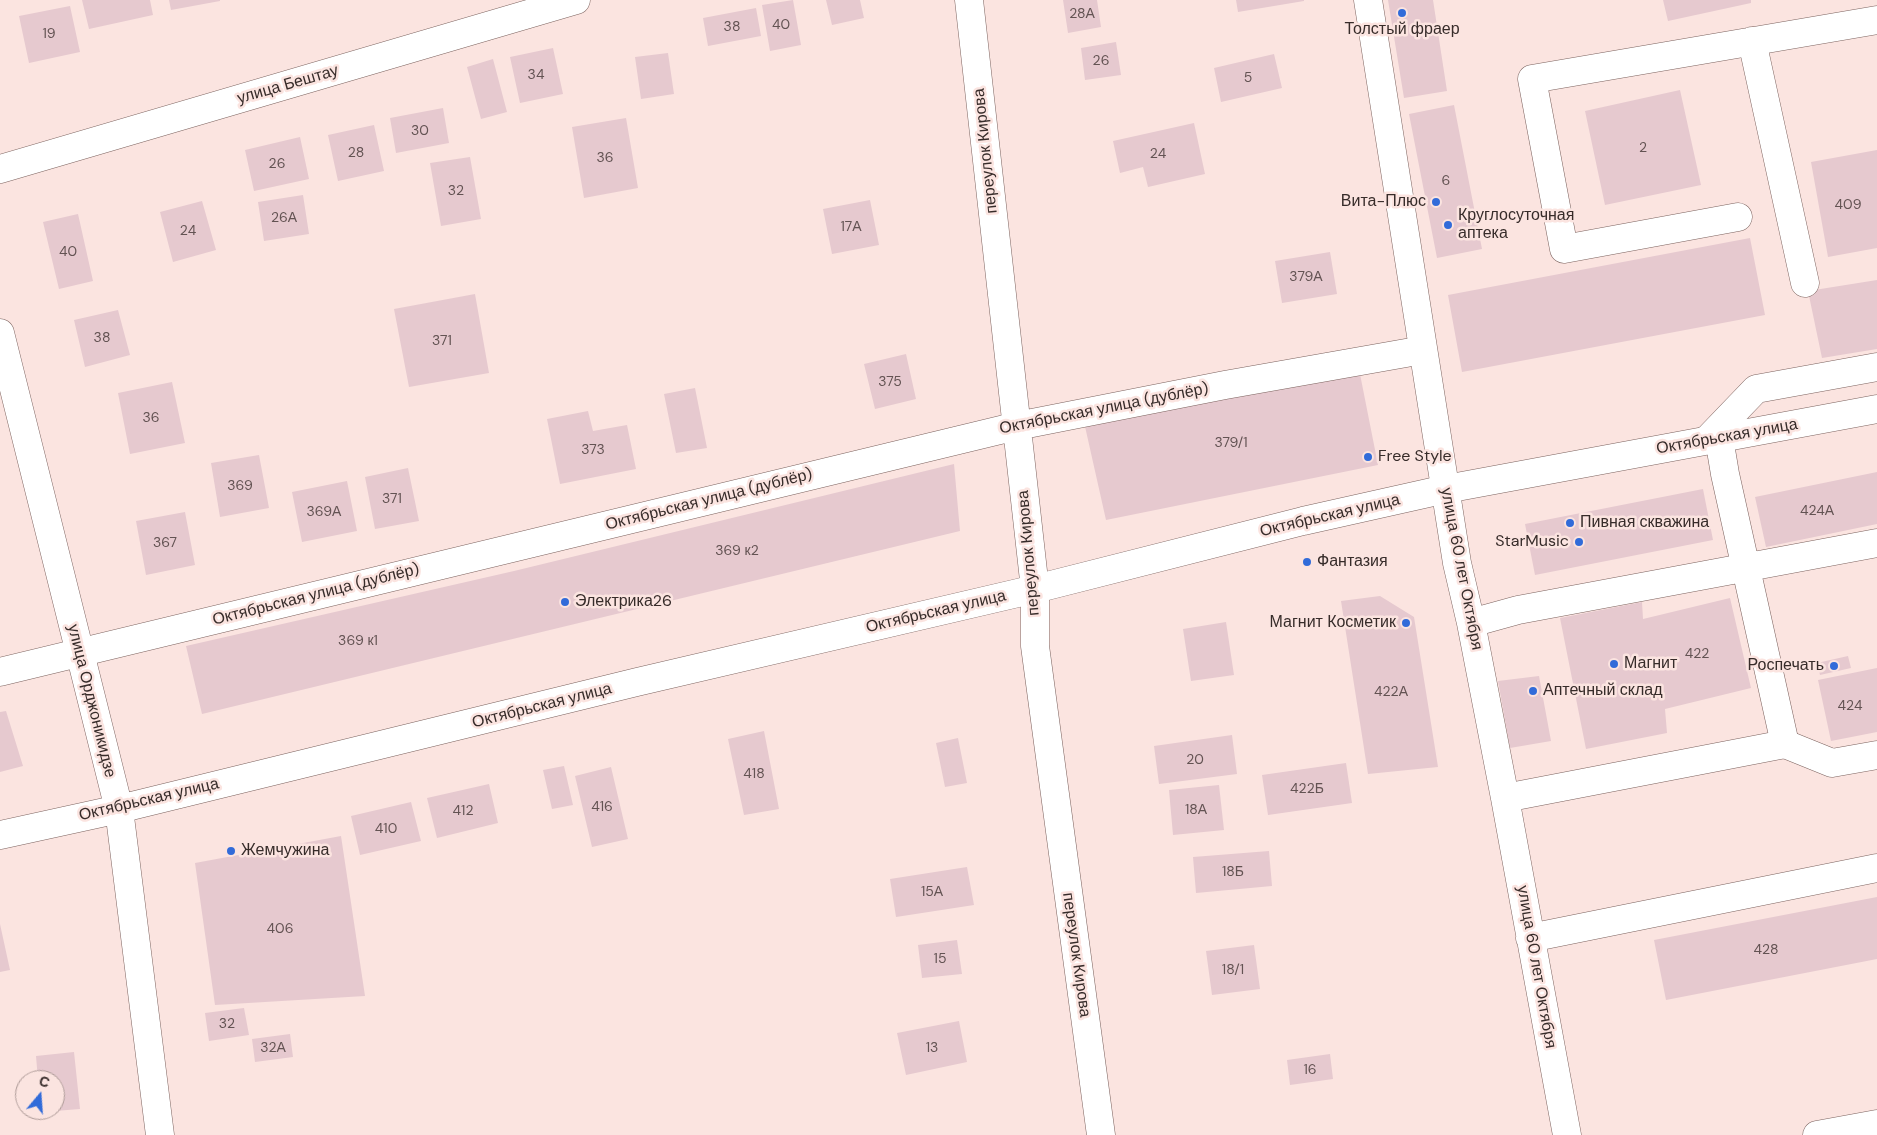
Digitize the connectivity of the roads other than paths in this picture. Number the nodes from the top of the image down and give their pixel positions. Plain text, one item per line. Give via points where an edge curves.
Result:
1 (576, 0) edge
2 (969, 0) edge
3 (1368, 0) edge
4 (1877, 20) edge
5 (1752, 42) junction
6 (0, 169) edge
7 (1738, 217) dead end
8 (1805, 283) dead end
9 (0, 333) edge
10 (1423, 350) junction
11 (1877, 368) edge
12 (1877, 409) edge
13 (1017, 426) junction
14 (1713, 439) junction
15 (1446, 489) junction
16 (1877, 543) edge
17 (1747, 569) junction
18 (1035, 589) junction
19 (1471, 623) junction
20 (79, 652) junction
21 (0, 672) edge
22 (1785, 744) junction
23 (1877, 755) edge
24 (1504, 798) junction
25 (119, 809) junction
26 (0, 835) edge
27 (1877, 868) edge
28 (1530, 938) junction
29 (1877, 1124) edge
30 (160, 1135) edge
31 (1101, 1135) edge
32 (1567, 1135) edge
33 (1817, 1135) edge

1 - 6 street, улица Бештау
2 - 13 street, переулок Кирова
3 - 10 street, улица 60 лет Октября
4 - 5 street
5 - 7 street via 1532,79 1564,249
5 - 8 street
9 - 20 street, улица Орджоникидзе
10 - 13 street, Октябрьская улица (дублёр)
10 - 15 street, улица 60 лет Октября
11 - 14 street via 1756,389
12 - 14 street, Октябрьская улица
13 - 18 street, переулок Кирова
13 - 20 street, Октябрьская улица (дублёр)
14 - 15 street, Октябрьская улица
14 - 17 street via 1725,474
15 - 18 street, Октябрьская улица via 1303,521
15 - 19 street, улица 60 лет Октября via 1457,563
16 - 17 street
17 - 19 street via 1518,610
17 - 22 street
18 - 25 street, Октябрьская улица via 637,682
18 - 31 street, переулок Кирова via 1035,646
19 - 24 street, улица 60 лет Октября
20 - 21 street, Октябрьская улица (дублёр)
20 - 25 street, улица Орджоникидзе
22 - 23 street via 1832,763
22 - 24 street
24 - 28 street, улица 60 лет Октября
25 - 26 street, Октябрьская улица
25 - 30 street, улица Орджоникидзе
27 - 28 street
28 - 32 street, улица 60 лет Октября
29 - 33 street

